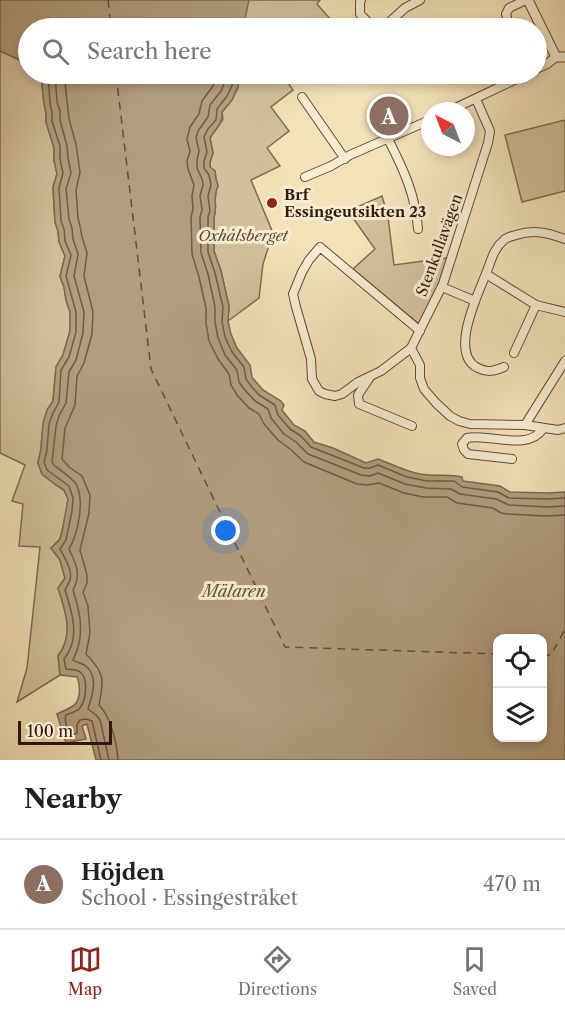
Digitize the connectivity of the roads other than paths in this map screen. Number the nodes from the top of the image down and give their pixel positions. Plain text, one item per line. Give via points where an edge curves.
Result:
1 (361, 0) edge
2 (420, 0) edge
3 (529, 0) edge
4 (364, 18) edge
5 (394, 18) edge
6 (507, 18) edge
7 (539, 18) edge
8 (547, 32) edge
9 (561, 57) edge
10 (547, 64) edge
11 (506, 84) edge
12 (302, 97) dead end
13 (476, 99) junction
14 (469, 102) edge
15 (421, 124) edge
16 (388, 139) junction
17 (345, 159) junction
18 (305, 177) dead end
19 (418, 229) dead end
20 (565, 239) edge
21 (486, 274) junction
22 (442, 287) junction
23 (475, 300) junction
24 (536, 305) junction
25 (565, 312) edge
26 (420, 331) junction
27 (411, 348) junction
28 (514, 353) dead end
29 (565, 361) edge
30 (504, 367) dead end
31 (371, 375) junction
32 (525, 425) junction
33 (412, 426) dead end
34 (565, 428) edge
35 (543, 429) junction
36 (512, 459) dead end

1 - 4 street via 360,14
2 - 5 street
3 - 6 street via 509,8
3 - 7 street
8 - 9 street
9 - 10 street
11 - 13 street
12 - 17 street
13 - 14 street
13 - 22 street, Stenkullavägen via 490,131
15 - 16 street
16 - 17 street
16 - 19 street via 408,180
17 - 18 street
20 - 21 street via 546,232 526,231 505,238 493,251
21 - 23 street
21 - 24 street
22 - 23 street
22 - 26 street, Stenkullavägen
23 - 30 street via 465,336 465,354 481,370 490,372
24 - 25 street
24 - 28 street
26 - 27 street, Stenkullavägen
26 - 31 street via 320,247 302,272 293,294 314,385 318,391 335,396
27 - 31 street
27 - 32 street via 420,365 424,389 450,416 470,424
29 - 32 street
31 - 33 street via 358,395 359,404
32 - 35 street
34 - 35 street
35 - 36 street via 529,440 474,436 462,444 468,454

